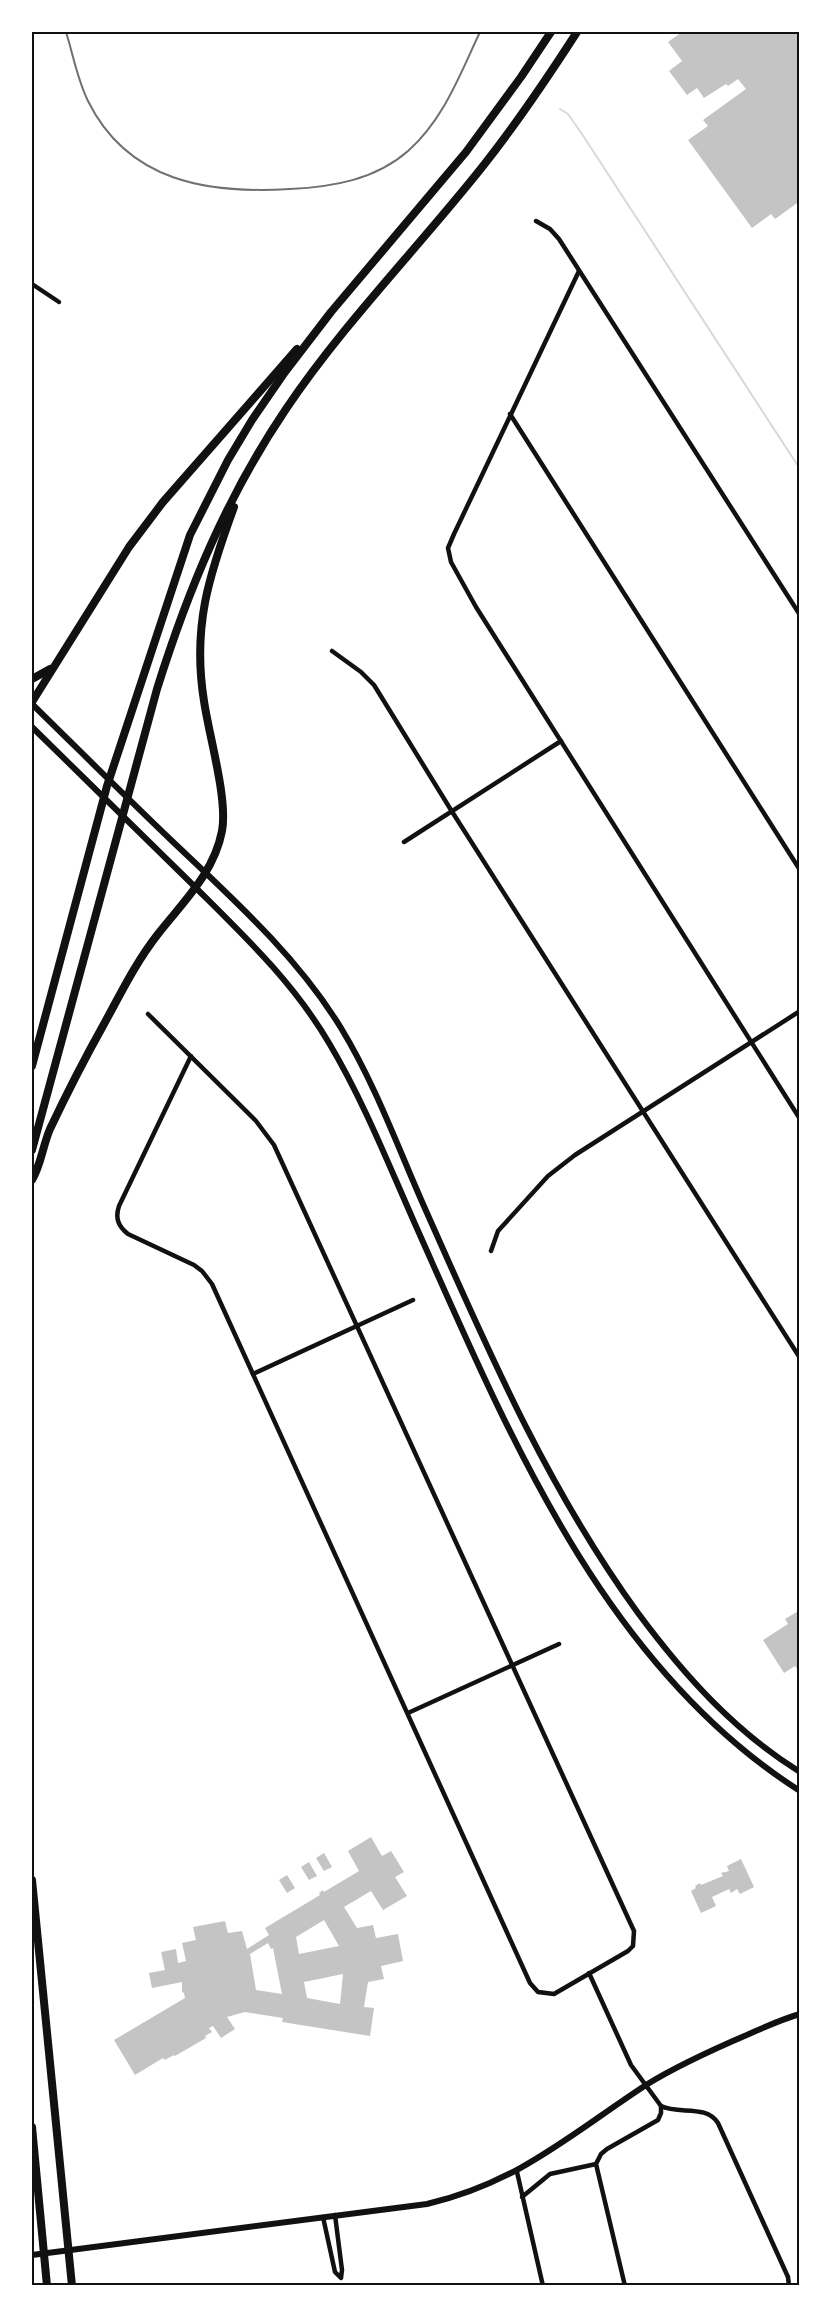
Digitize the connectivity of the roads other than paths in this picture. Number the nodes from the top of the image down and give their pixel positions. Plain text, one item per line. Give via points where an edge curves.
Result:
1 (551, 32) edge
2 (577, 32) edge
3 (536, 220) dead end
4 (579, 271) junction
5 (32, 284) edge
6 (59, 302) dead end
7 (331, 312) junction
8 (509, 414) junction
9 (245, 475) junction
10 (800, 615) edge
11 (332, 651) dead end
12 (53, 667) junction
13 (32, 680) edge
14 (32, 703) edge
15 (32, 727) edge
16 (561, 741) junction
17 (451, 810) junction
18 (404, 842) dead end
19 (800, 870) edge
20 (206, 872) junction
21 (196, 888) junction
22 (800, 1011) edge
23 (148, 1014) dead end
24 (750, 1041) junction
25 (191, 1056) junction
26 (32, 1066) edge
27 (642, 1112) junction
28 (800, 1119) edge
29 (32, 1150) edge
30 (32, 1180) edge
31 (491, 1251) dead end
32 (413, 1300) dead end
33 (358, 1326) junction
34 (800, 1358) edge
35 (253, 1374) junction
36 (559, 1644) dead end
37 (513, 1665) junction
38 (408, 1713) junction
39 (800, 1772) edge
40 (800, 1791) edge
41 (32, 1880) edge
42 (590, 1973) junction
43 (800, 2012) edge
44 (646, 2086) junction
45 (661, 2106) junction
46 (32, 2127) edge
47 (596, 2164) junction
48 (517, 2172) junction
49 (522, 2197) junction
50 (334, 2215) junction
51 (323, 2217) junction
52 (32, 2255) edge
53 (341, 2278) junction
54 (47, 2286) edge
55 (72, 2286) edge
56 (344, 2286) edge
57 (543, 2286) edge
58 (625, 2286) edge
59 (789, 2286) edge

1 - 7 highway via 459,161
2 - 9 highway via 484,165 287,407
3 - 4 street via 555,234
4 - 8 street
4 - 10 street
5 - 6 street
7 - 12 highway via 163,502 129,547
7 - 26 highway via 252,420 190,535 107,786
8 - 16 street via 448,548 451,562 476,607
8 - 19 street
9 - 20 highway via 211,572 202,616 201,684 224,816
9 - 29 highway via 202,563 173,638
11 - 17 street via 374,685
12 - 13 highway
12 - 14 highway
14 - 20 main road
15 - 21 main road
16 - 17 street
16 - 24 street
17 - 18 street
17 - 27 street
20 - 21 highway
20 - 39 main road via 286,954 341,1029 370,1083 514,1407 613,1578 695,1685 748,1734
21 - 30 highway via 130,975 69,1089
21 - 40 main road via 274,967 328,1041 361,1104 514,1442 582,1561 685,1698 730,1740
22 - 24 street
23 - 25 street
24 - 27 street
24 - 28 street
25 - 33 street via 269,1136
25 - 35 street via 118,1206 117,1221 128,1234 194,1265 208,1278
27 - 31 street via 548,1176 498,1232
27 - 34 street
32 - 33 street
33 - 35 street
33 - 37 street
35 - 38 street
36 - 37 street
37 - 38 street
37 - 42 street via 634,1931 633,1946 628,1951
38 - 42 street via 534,1988 543,1994 554,1994
41 - 55 highway
42 - 44 street via 631,2065
43 - 44 main road via 690,2061
44 - 45 street
44 - 48 main road
45 - 47 street via 658,2120 607,2149
45 - 59 street via 708,2113 715,2118
46 - 54 highway
47 - 49 street via 550,2174
47 - 58 street
48 - 49 street
48 - 50 main road via 444,2200
49 - 57 street
50 - 51 main road
50 - 53 street
51 - 52 main road
51 - 53 street via 335,2272
53 - 56 street

